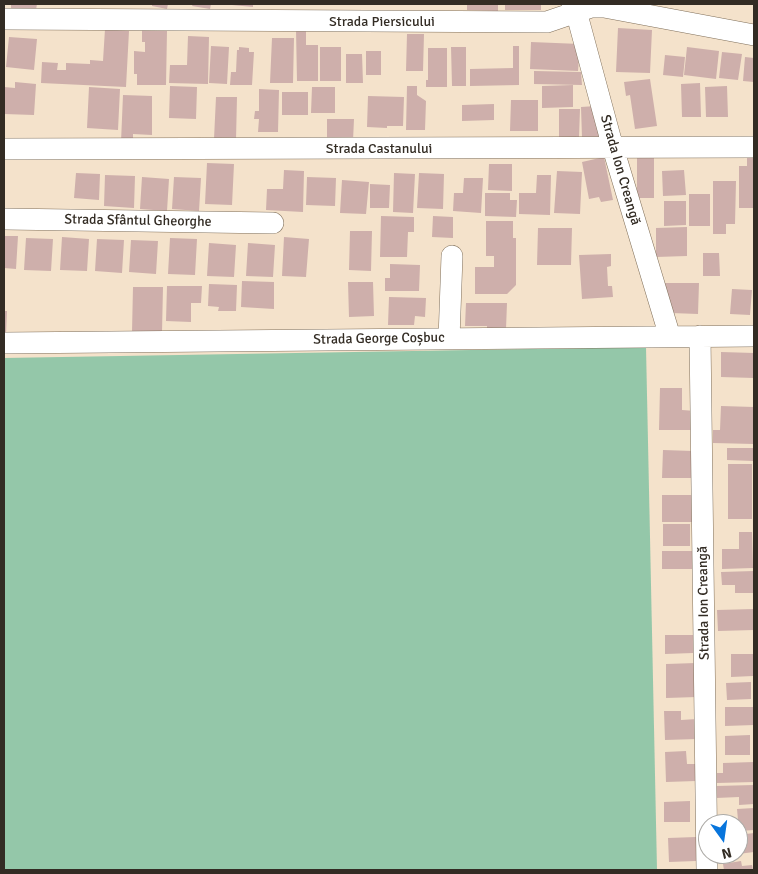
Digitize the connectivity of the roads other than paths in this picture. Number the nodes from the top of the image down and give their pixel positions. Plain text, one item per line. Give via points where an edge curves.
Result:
1 (574, 8) edge
2 (4, 20) edge
3 (754, 35) edge
4 (754, 147) edge
5 (613, 148) junction
6 (4, 149) edge
7 (4, 219) edge
8 (272, 223) dead end
9 (452, 256) dead end
10 (670, 336) junction
11 (700, 336) junction
12 (754, 336) edge
13 (449, 339) junction
14 (4, 343) edge
15 (707, 870) edge

1 - 2 street, Strada Piersicului via 547,22
1 - 3 street, Strada Piersicului via 604,7
1 - 5 street, Strada Ion Creangă
4 - 5 street, Strada Castanului
5 - 6 street, Strada Castanului
5 - 10 street, Strada Ion Creangă
7 - 8 street, Strada Sfântul Gheorghe
9 - 13 street
10 - 11 street, Strada George Coșbuc
10 - 13 street, Strada George Coșbuc
11 - 12 street, Strada George Coșbuc
11 - 15 street, Strada Ion Creangă
13 - 14 street, Strada George Coșbuc

